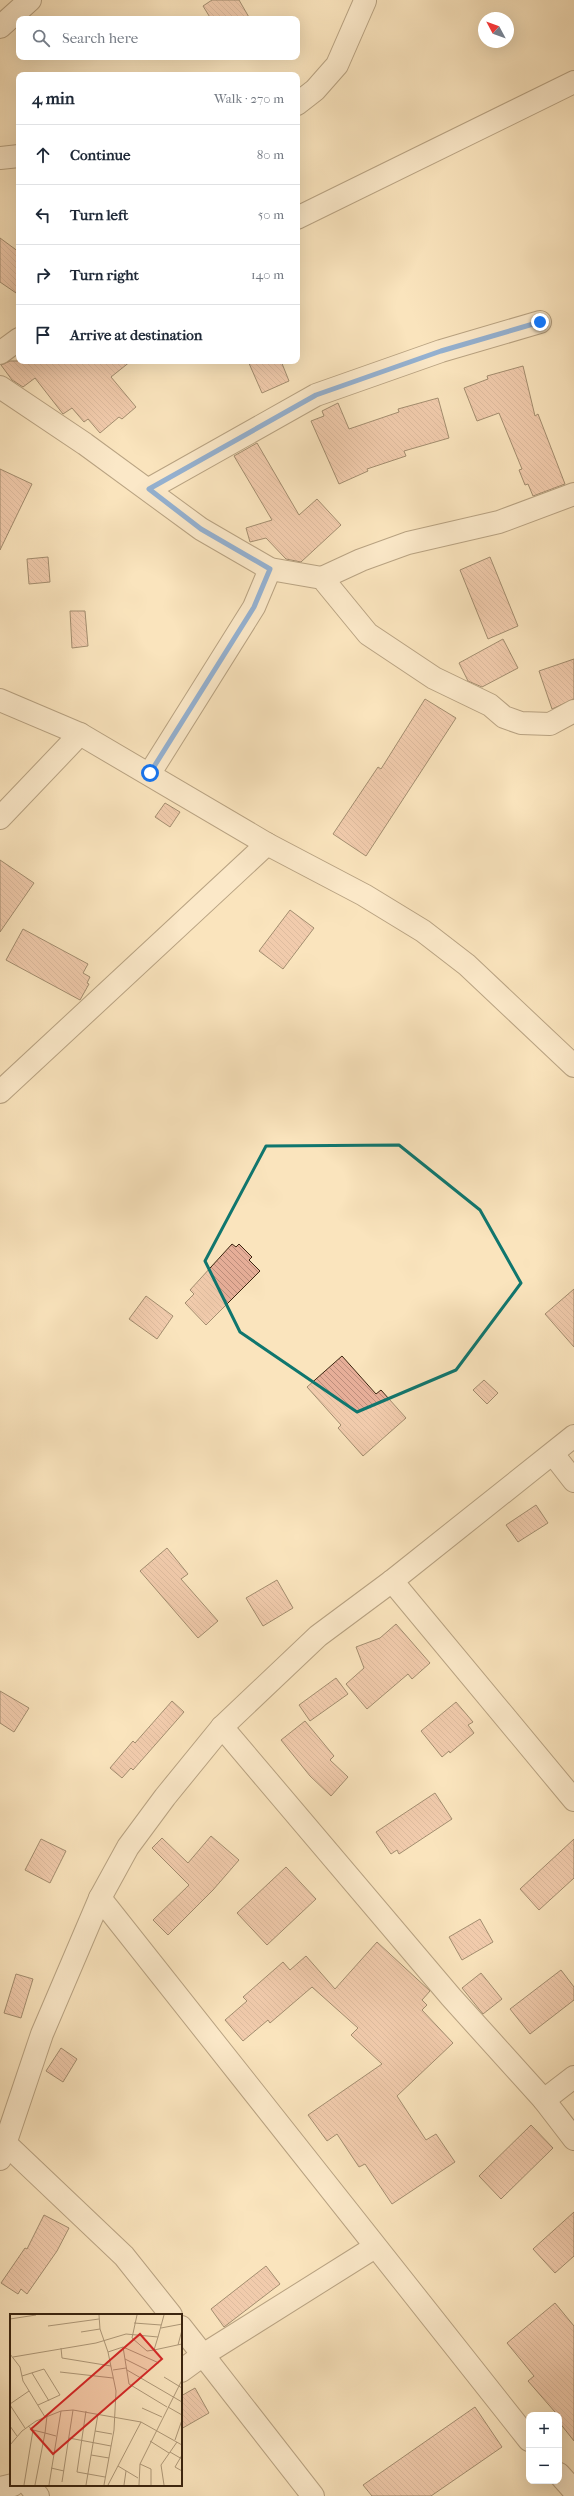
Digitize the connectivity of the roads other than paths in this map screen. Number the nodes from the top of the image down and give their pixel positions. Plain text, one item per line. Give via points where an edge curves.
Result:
1 (30, 0) edge
2 (365, 0) edge
3 (0, 27) edge
4 (574, 82) edge
5 (300, 102) edge
6 (16, 156) edge
7 (0, 158) edge
8 (300, 217) edge
9 (540, 322) dead end
10 (16, 341) edge
11 (0, 353) edge
12 (0, 387) edge
13 (149, 489) junction
14 (574, 494) edge
15 (270, 569) junction
16 (322, 578) junction
17 (0, 700) edge
18 (574, 711) edge
19 (80, 734) junction
20 (150, 773) junction
21 (0, 818) edge
22 (267, 844) junction
23 (574, 1066) edge
24 (0, 1092) edge
25 (574, 1436) edge
26 (553, 1454) junction
27 (574, 1480) edge
28 (392, 1581) junction
29 (222, 1727) junction
30 (574, 1800) edge
31 (100, 1898) junction
32 (574, 2077) edge
33 (544, 2100) junction
34 (574, 2139) edge
35 (3, 2151) edge
36 (375, 2247) junction
37 (171, 2314) edge
38 (182, 2328) edge
39 (203, 2354) junction
40 (182, 2369) edge
41 (526, 2436) edge
42 (562, 2477) edge
43 (10, 2486) edge
44 (30, 2486) edge
45 (0, 2488) edge
46 (574, 2491) edge
47 (38, 2496) edge
48 (313, 2496) edge

1 - 3 street
2 - 5 street via 337,64 315,90
4 - 8 street
6 - 7 street
9 - 13 street via 441,351 316,395
10 - 11 street
12 - 13 street
13 - 15 street via 201,529
14 - 16 street via 499,522 408,543
15 - 16 street
15 - 20 street via 254,607
16 - 18 street via 368,634 434,678 490,706 504,717 522,723 550,724
17 - 19 street
19 - 20 street
19 - 21 street
20 - 22 street
22 - 23 street via 364,895 423,931 467,965
22 - 24 street
25 - 26 street
26 - 27 street
26 - 28 street
28 - 29 street via 318,1636
28 - 30 street
29 - 31 street via 128,1847
29 - 33 street via 451,1997
31 - 35 street via 42,2034
31 - 36 street
32 - 33 street
33 - 34 street
35 - 37 street via 124,2256
36 - 39 street
36 - 41 street
38 - 39 street
39 - 40 street
39 - 48 street
42 - 46 street
43 - 45 street
44 - 47 street

